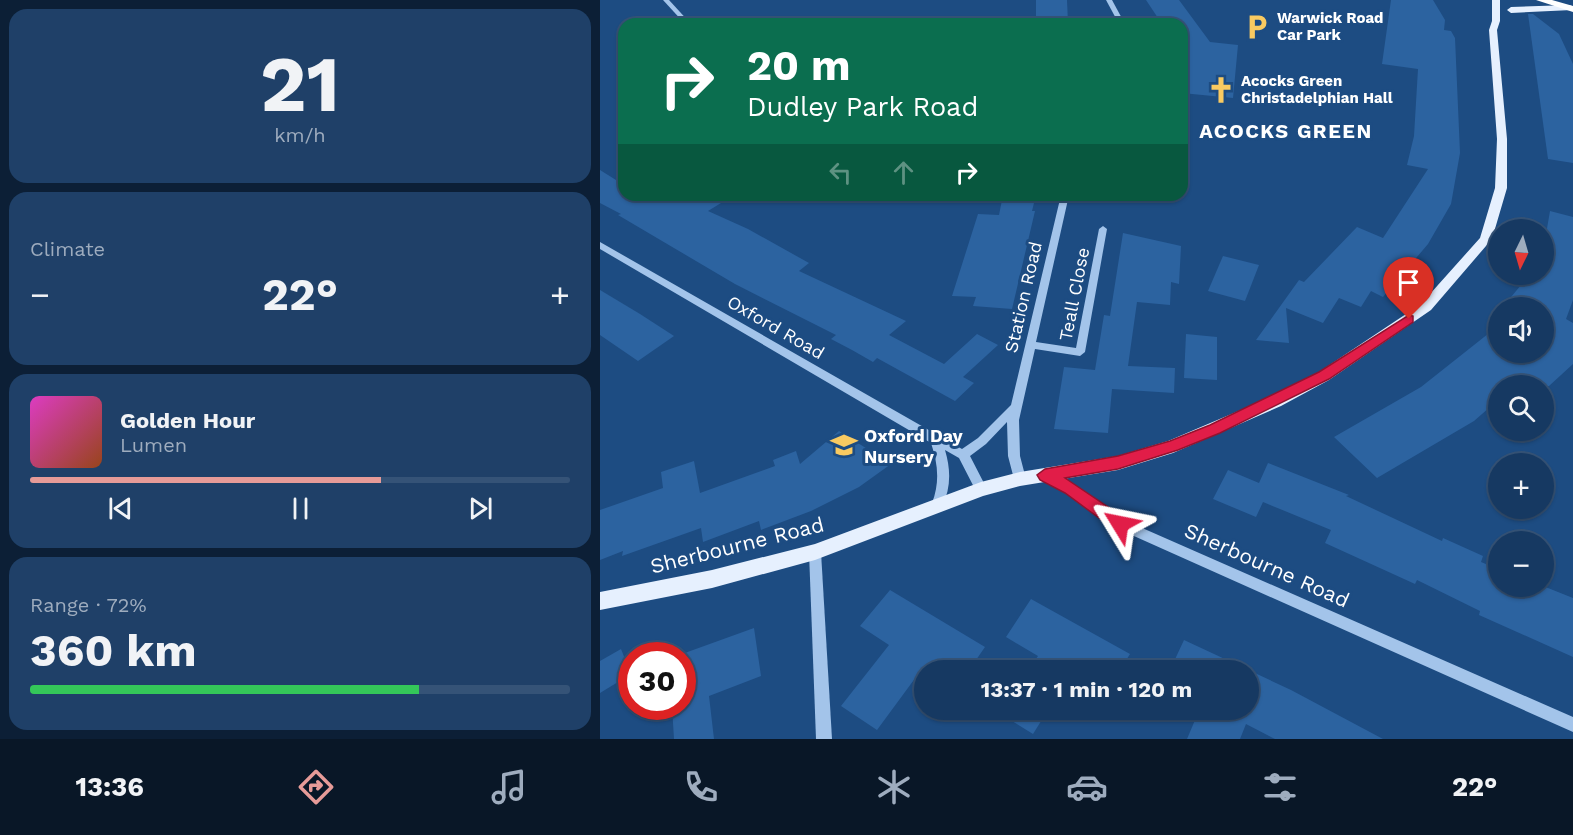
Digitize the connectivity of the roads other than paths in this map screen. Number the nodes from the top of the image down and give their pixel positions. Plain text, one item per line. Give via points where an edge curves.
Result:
1 (666, 0) edge
2 (1109, 0) edge
3 (1496, 0) edge
4 (1525, 0) edge
5 (1541, 0) edge
6 (1570, 5) edge
7 (1511, 10) junction
8 (682, 18) edge
9 (1119, 18) edge
10 (1496, 21) junction
11 (1064, 201) edge
12 (1103, 229) dead end
13 (600, 245) edge
14 (1031, 345) junction
15 (1016, 407) junction
16 (935, 439) junction
17 (963, 455) junction
18 (1045, 475) junction
19 (1020, 479) junction
20 (981, 489) junction
21 (938, 503) junction
22 (815, 552) junction
23 (600, 601) edge
24 (1573, 725) edge
25 (824, 739) edge

1 - 8 street
2 - 9 street
3 - 10 main road
4 - 7 main road
5 - 6 highway
6 - 7 main road
7 - 10 main road
10 - 18 main road via 1493,30 1502,139 1501,188 1486,239 1426,307 1324,375 1215,429 1118,463
11 - 14 street, Station Road
12 - 14 street, Teall Close via 1080,352
13 - 16 street, Oxford Road
14 - 15 street, Station Road
15 - 17 street
15 - 19 street, Station Road via 1014,456
16 - 17 street, Oxford Road
16 - 21 street via 944,464 944,490
17 - 20 street
18 - 19 main road, Sherbourne Road
18 - 24 street, Sherbourne Road via 1120,524
19 - 20 main road, Sherbourne Road
20 - 21 main road, Sherbourne Road
21 - 22 main road, Sherbourne Road
22 - 23 main road, Sherbourne Road via 712,579
22 - 25 street

